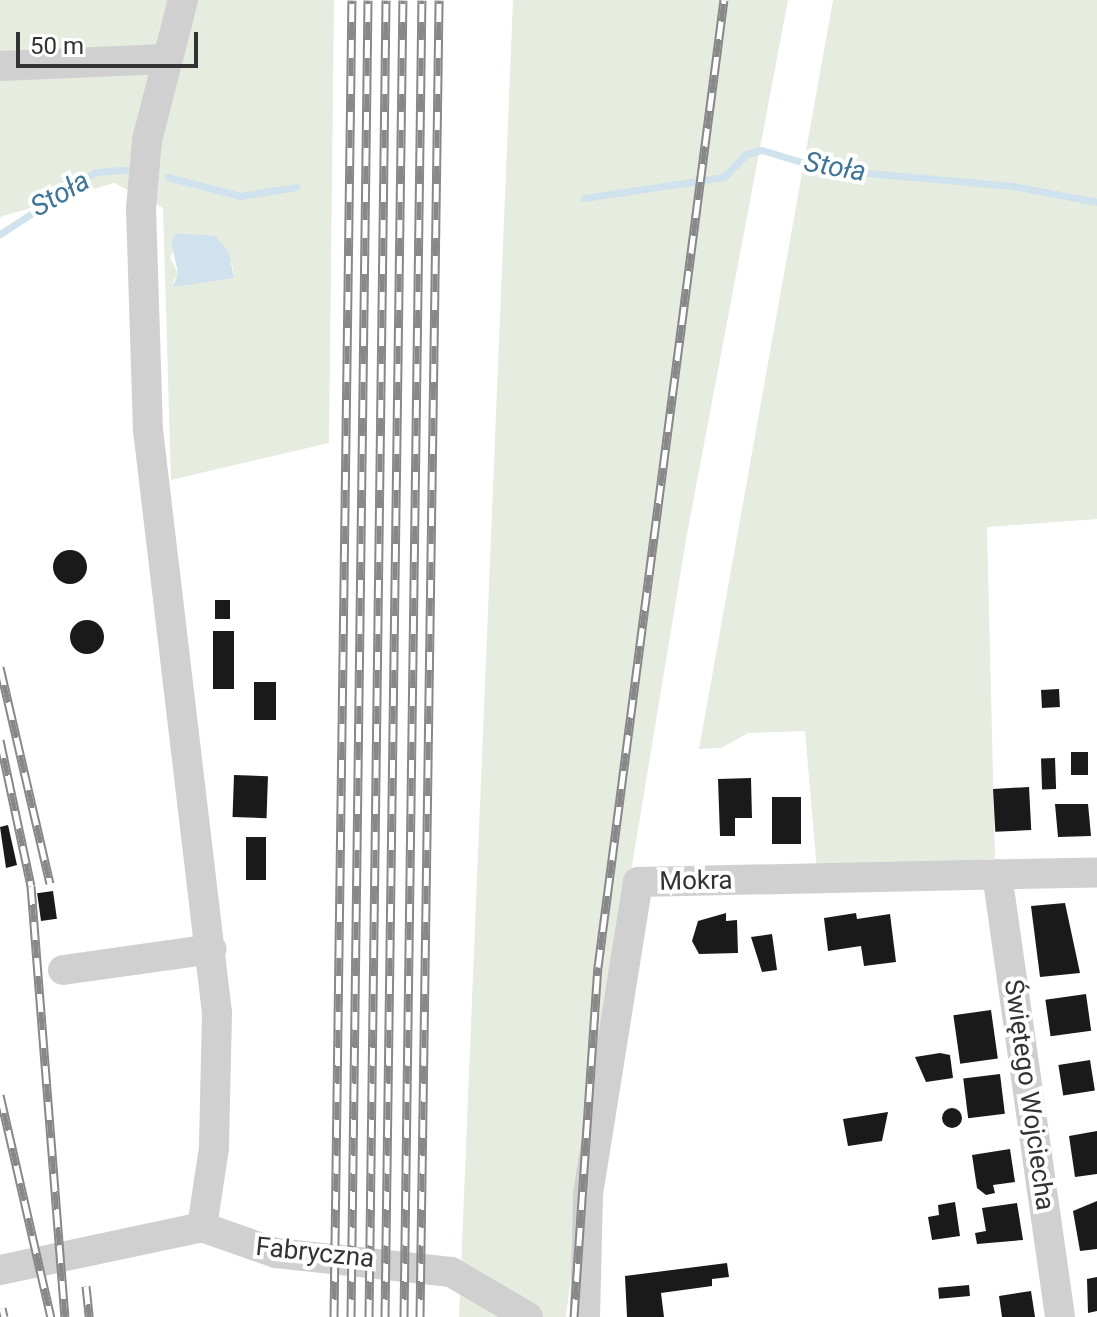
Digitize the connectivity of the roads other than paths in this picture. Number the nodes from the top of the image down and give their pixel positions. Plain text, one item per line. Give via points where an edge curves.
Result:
1 (183, 0) edge
2 (167, 59) junction
3 (0, 66) edge
4 (1097, 872) edge
5 (997, 874) junction
6 (212, 949) junction
7 (63, 970) dead end
8 (202, 1227) junction
9 (0, 1270) edge
10 (528, 1317) edge
11 (585, 1317) edge
12 (1060, 1317) edge

1 - 2 street
2 - 3 street
2 - 6 street via 147,140 141,208 148,430
4 - 5 street, Mokra
5 - 11 street, Mokra via 638,882 588,1194
5 - 12 street, Świętego Wojciecha
6 - 7 street
6 - 8 street via 214,1148
8 - 9 street
8 - 10 street, Fabryczna via 276,1253 451,1272

